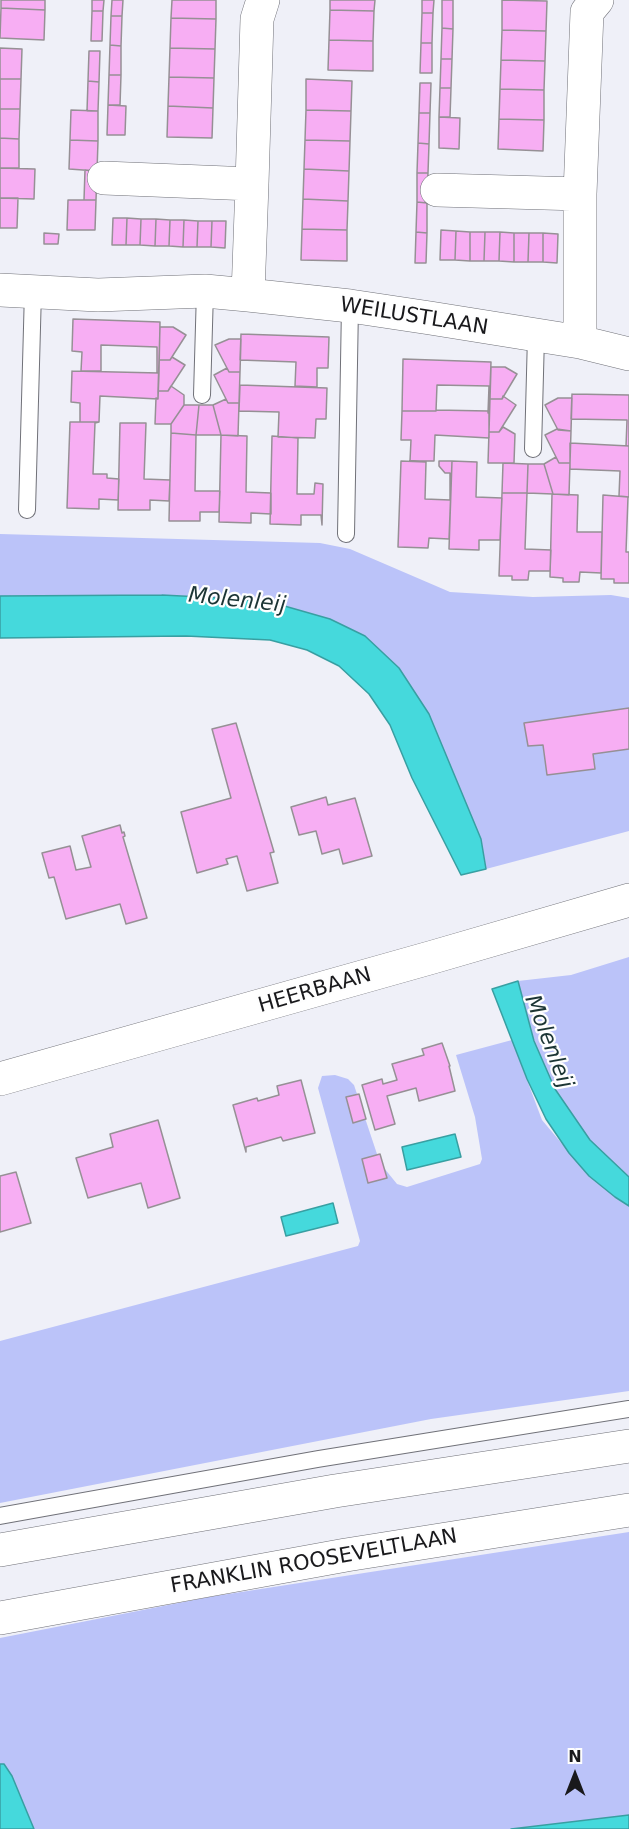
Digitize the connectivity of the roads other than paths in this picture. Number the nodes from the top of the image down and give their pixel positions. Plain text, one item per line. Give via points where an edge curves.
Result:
1 (263, 0) edge
2 (597, 0) edge
3 (104, 178) dead end
4 (252, 184) junction
5 (437, 190) dead end
6 (580, 194) junction
7 (0, 290) edge
8 (33, 291) junction
9 (205, 291) junction
10 (248, 295) junction
11 (350, 306) junction
12 (536, 336) junction
13 (580, 342) junction
14 (629, 354) edge
15 (202, 395) dead end
16 (533, 448) dead end
17 (27, 510) dead end
18 (346, 534) dead end
19 (629, 900) edge
20 (0, 1079) edge
21 (629, 1409) edge
22 (629, 1446) edge
23 (629, 1510) edge
24 (0, 1516) edge
25 (0, 1550) edge
26 (0, 1618) edge

1 - 4 street via 256,19
2 - 6 street via 587,12
3 - 4 street
4 - 10 street
5 - 6 street
6 - 13 street
7 - 8 street, WEILUSTLAAN
8 - 9 street, WEILUSTLAAN via 98,295
8 - 17 lane
9 - 10 street, WEILUSTLAAN
9 - 15 lane
10 - 11 street, WEILUSTLAAN
11 - 12 street, WEILUSTLAAN
11 - 18 lane
12 - 13 street, WEILUSTLAAN
12 - 16 lane
13 - 14 street, WEILUSTLAAN
19 - 20 street, HEERBAAN
21 - 24 lane
22 - 25 street via 335,1491
23 - 26 street, FRANKLIN ROOSEVELTLAAN via 346,1555

